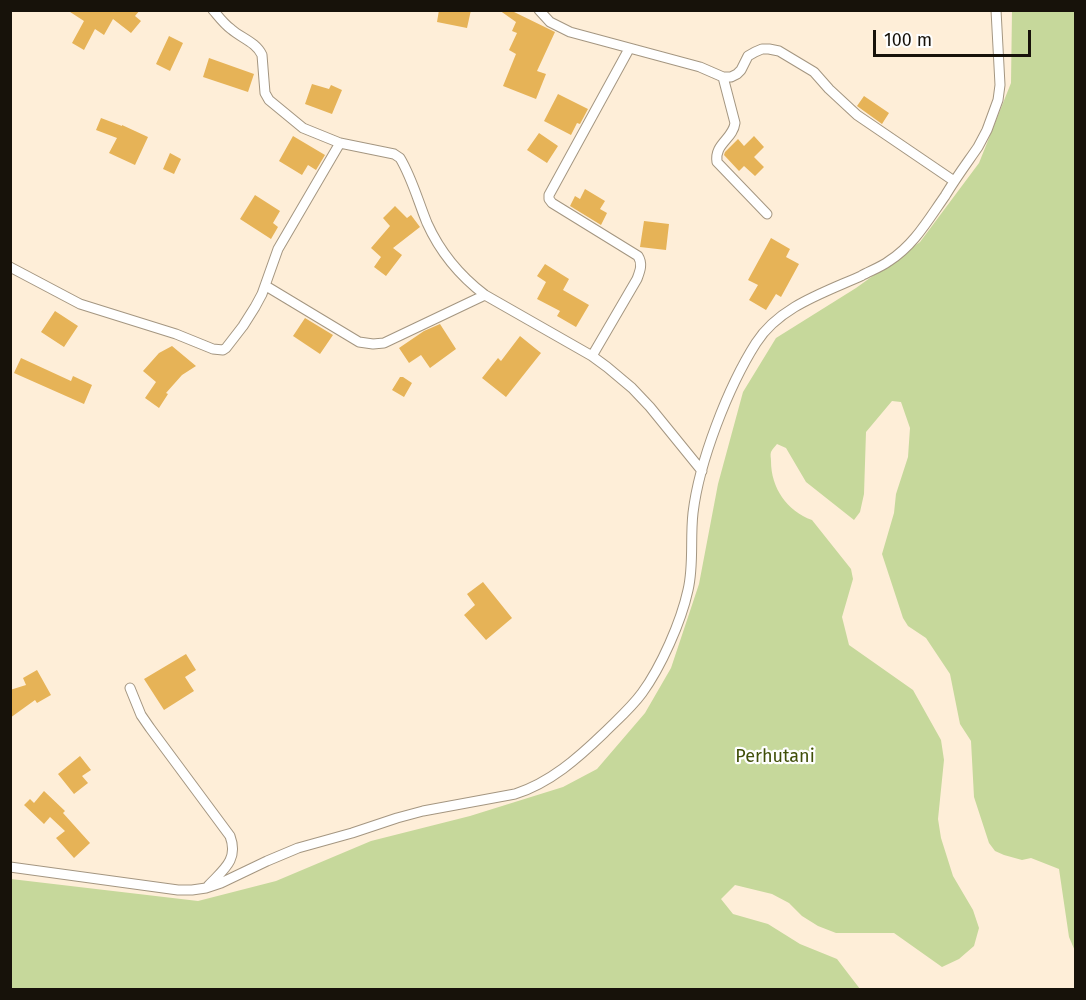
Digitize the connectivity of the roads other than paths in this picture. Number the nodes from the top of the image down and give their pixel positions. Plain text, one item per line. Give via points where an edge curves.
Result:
1 (213, 10) edge
2 (538, 10) edge
3 (996, 10) edge
4 (629, 49) junction
5 (723, 77) junction
6 (340, 144) junction
7 (954, 181) junction
8 (767, 214) dead end
9 (10, 267) edge
10 (266, 286) junction
11 (485, 295) junction
12 (592, 356) junction
13 (702, 471) junction
14 (130, 688) dead end
15 (10, 867) edge
16 (206, 888) junction

1 - 6 street via 229,28 259,49 269,100 303,128
2 - 4 street via 550,22 570,32
3 - 7 street via 998,100 978,147
4 - 5 street via 700,67
4 - 12 street via 549,195 552,203 641,260 637,279
5 - 7 street via 737,75 748,56 755,52 779,51 813,72 858,115
5 - 8 street via 735,128 717,151 717,162
6 - 10 street via 278,249
6 - 11 street via 400,158 440,247 455,268
7 - 13 street via 899,254 794,306 768,328 727,399
9 - 10 street via 80,304 218,350 226,348 243,326
10 - 11 street via 359,342 373,344 384,343
11 - 12 street
12 - 13 street via 632,388
13 - 16 street via 693,512 692,571 676,626 642,693 584,753 529,790 376,824 298,848
14 - 16 street via 141,715 230,836 230,862
15 - 16 street via 178,890

